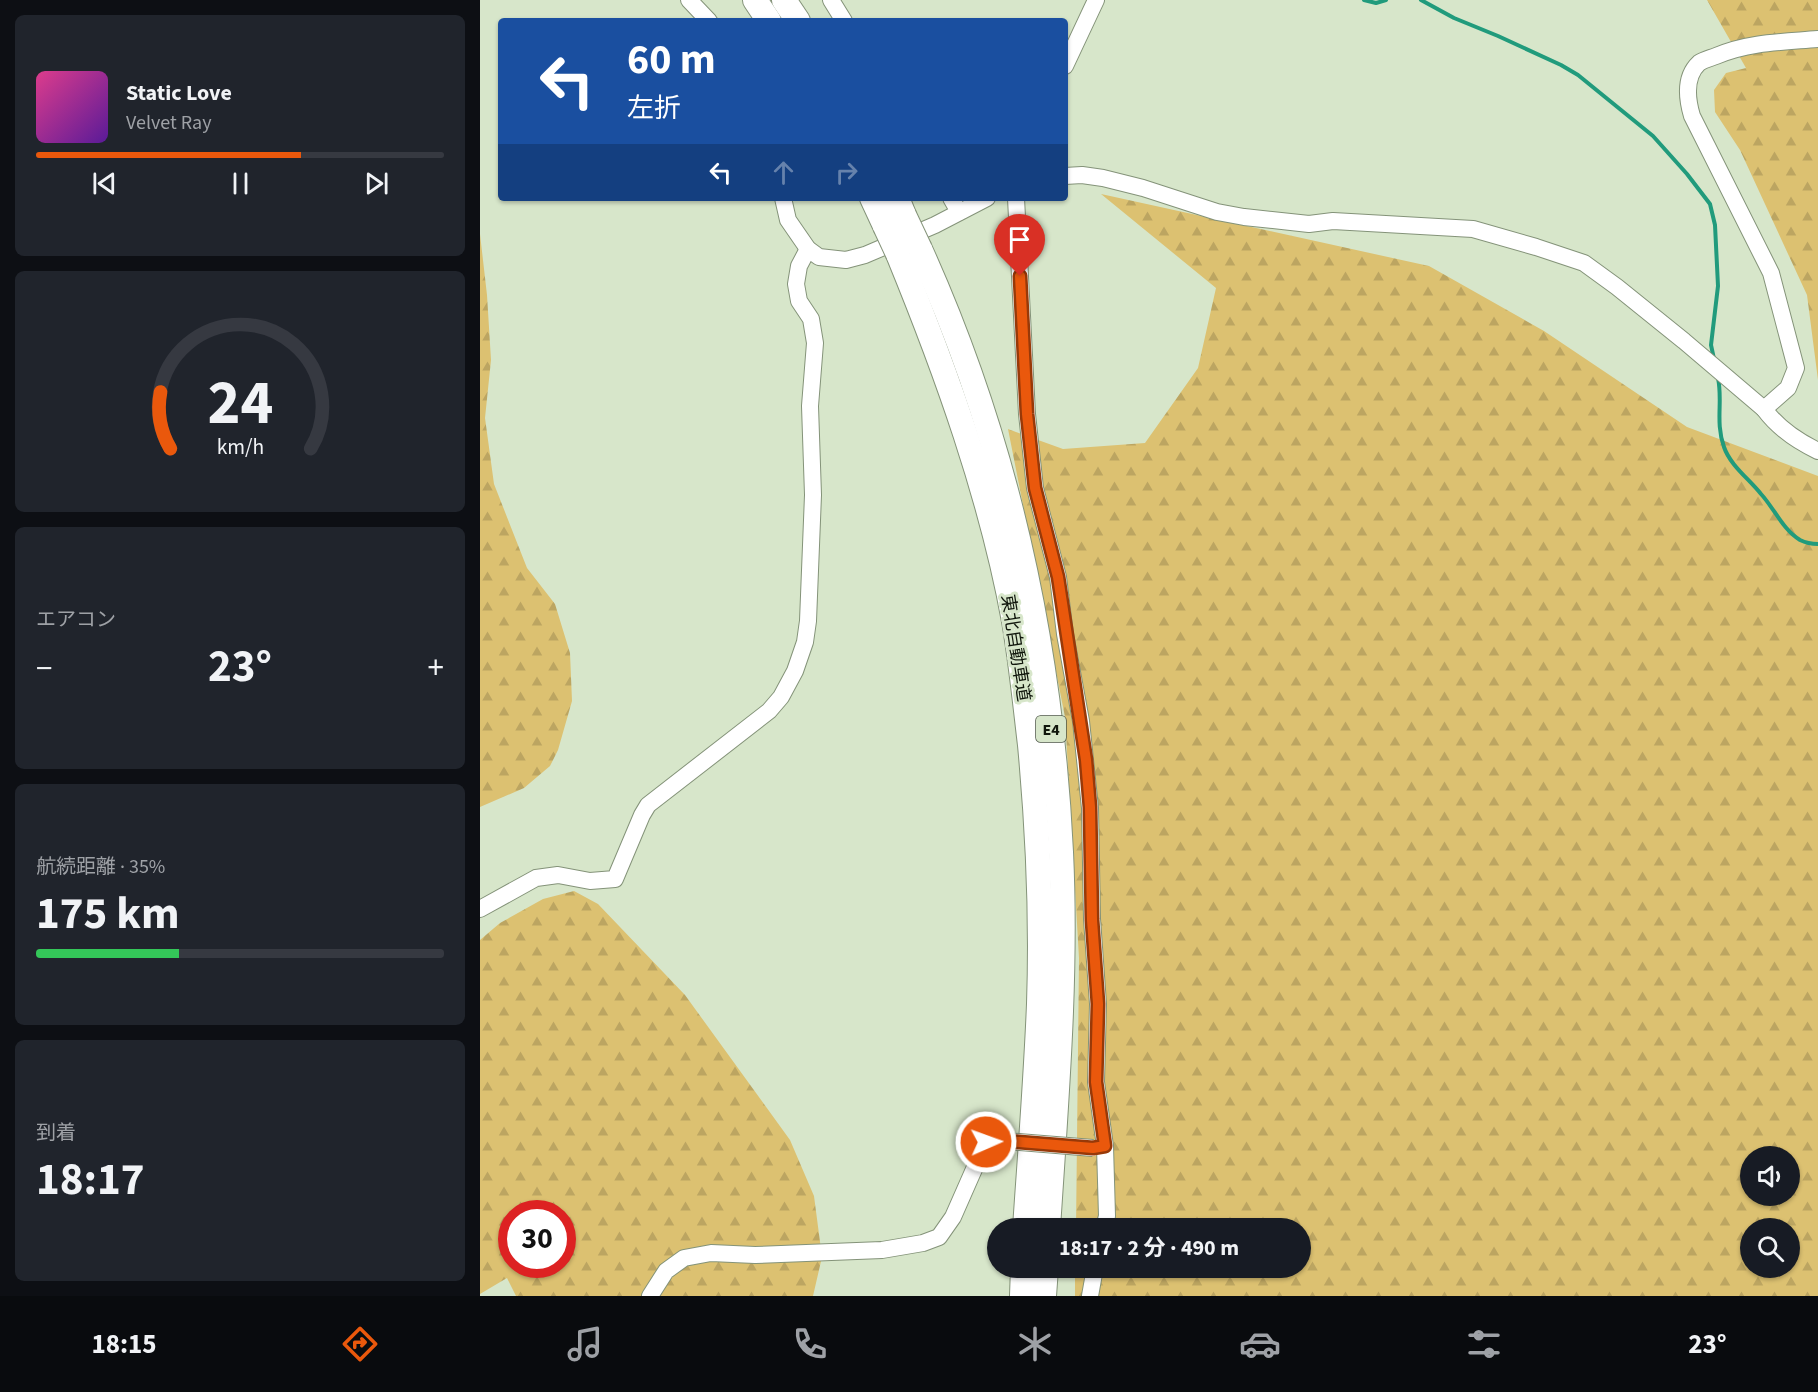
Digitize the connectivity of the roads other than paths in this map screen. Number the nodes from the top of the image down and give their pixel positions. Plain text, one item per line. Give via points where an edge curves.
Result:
1 (689, 0) edge
2 (755, 0) edge
3 (783, 0) edge
4 (831, 0) edge
5 (1096, 0) edge
6 (706, 18) edge
7 (767, 18) edge
8 (796, 18) edge
9 (842, 18) edge
10 (1818, 39) edge
11 (1068, 60) edge
12 (1068, 176) edge
13 (784, 201) edge
14 (877, 201) edge
15 (973, 201) edge
16 (1016, 201) edge
17 (955, 205) edge
18 (895, 213) edge
19 (808, 249) junction
20 (909, 252) junction
21 (1764, 409) junction
22 (1818, 451) edge
23 (480, 909) edge
24 (1099, 1147) junction
25 (1027, 1218) edge
26 (1049, 1218) edge
27 (1106, 1218) edge
28 (1023, 1278) edge
29 (1045, 1278) edge
30 (1093, 1278) edge
31 (650, 1296) edge
32 (1022, 1296) edge
33 (1044, 1296) edge
34 (1090, 1296) edge

1 - 6 street
2 - 7 highway
3 - 8 highway
4 - 9 street
5 - 11 street
10 - 21 street via 1736,48 1700,63 1689,78 1692,116 1771,273 1796,368 1788,388
12 - 21 street via 1103,178 1244,217 1309,224 1333,221 1473,229 1584,263
13 - 19 street via 788,220
14 - 18 highway, 東北自動車道 / E4
15 - 17 street
16 - 24 street via 1027,414 1035,488 1058,577 1088,784 1098,1004
17 - 19 street via 935,225 865,255 846,260 819,257
18 - 20 highway, 東北自動車道 / E4, bridge
19 - 23 street via 795,284 799,301 811,319 815,344 810,406 813,495 808,621 795,671 769,711 648,806 615,879 590,881 558,875 536,878
20 - 25 highway, 東北自動車道 / E4 via 997,547 1014,620 1025,701 1038,842 1040,925
20 - 26 highway, 東北自動車道 / E4 via 936,286 988,430 1025,568 1040,646 1056,764 1062,910 1059,1057
21 - 22 street via 1800,442
24 - 27 street
24 - 31 street, bridge via 986,1142 953,1217 939,1237 882,1250 711,1253 684,1258 666,1271
28 - 32 highway
29 - 33 highway
30 - 34 street

